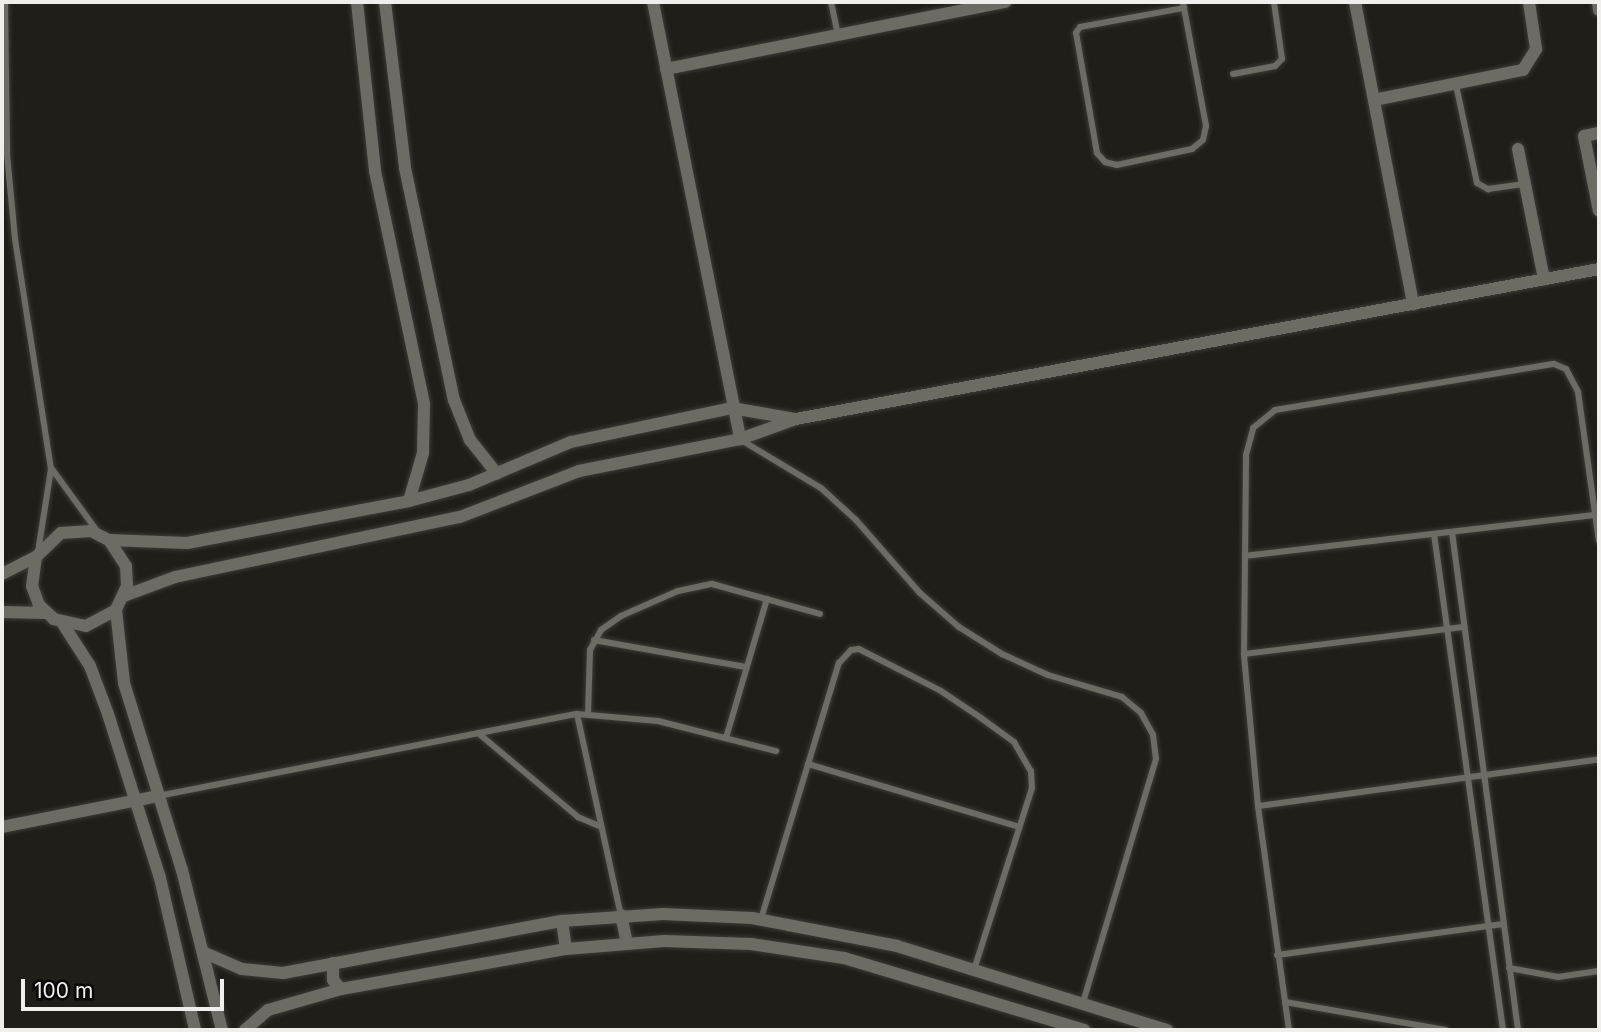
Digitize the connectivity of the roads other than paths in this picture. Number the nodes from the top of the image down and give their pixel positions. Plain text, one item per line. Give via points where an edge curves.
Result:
1 (5, 2) edge
2 (357, 2) edge
3 (385, 2) edge
4 (653, 2) edge
5 (831, 2) edge
6 (1004, 2) edge
7 (1274, 2) edge
8 (1355, 2) edge
9 (1529, 2) edge
10 (1598, 2) edge
11 (1183, 5) edge
12 (1599, 10) edge
13 (838, 35) junction
14 (666, 69) junction
15 (1233, 74) dead end
16 (1456, 85) junction
17 (1374, 100) junction
18 (1599, 133) edge
19 (1518, 149) dead end
20 (1525, 184) junction
21 (1597, 192) edge
22 (1599, 211) edge
23 (1599, 269) edge
24 (1544, 279) junction
25 (1413, 304) junction
26 (732, 408) junction
27 (796, 419) junction
28 (740, 439) junction
29 (51, 469) junction
30 (497, 474) junction
31 (409, 500) junction
32 (1595, 515) junction
33 (1452, 532) junction
34 (1434, 534) junction
35 (105, 538) junction
36 (1599, 541) edge
37 (37, 555) junction
38 (1245, 556) junction
39 (2, 574) edge
40 (124, 596) junction
41 (767, 599) junction
42 (116, 610) junction
43 (2, 612) edge
44 (46, 613) junction
45 (820, 614) dead end
46 (63, 624) junction
47 (1464, 627) junction
48 (1448, 629) junction
49 (594, 640) junction
50 (1244, 654) junction
51 (746, 667) junction
52 (578, 714) junction
53 (588, 714) junction
54 (478, 733) junction
55 (726, 738) junction
56 (776, 751) dead end
57 (1599, 759) edge
58 (808, 764) junction
59 (1482, 775) junction
60 (1467, 778) junction
61 (158, 796) junction
62 (137, 803) junction
63 (1258, 806) junction
64 (2, 827) edge
65 (601, 827) junction
66 (1019, 827) junction
67 (621, 915) junction
68 (756, 918) junction
69 (562, 921) junction
70 (1503, 924) junction
71 (1489, 926) junction
72 (627, 943) junction
73 (751, 944) junction
74 (897, 946) junction
75 (566, 949) junction
76 (205, 953) junction
77 (1277, 955) junction
78 (333, 963) junction
79 (1509, 968) junction
80 (890, 970) junction
81 (974, 971) junction
82 (1599, 971) edge
83 (341, 989) junction
84 (1285, 1002) junction
85 (1082, 1004) junction
86 (1143, 1027) edge
87 (195, 1030) edge
88 (222, 1030) edge
89 (245, 1030) edge
90 (1084, 1030) edge
91 (1167, 1030) edge
92 (1289, 1030) edge
93 (1446, 1030) edge
94 (1503, 1030) edge
95 (1518, 1030) edge

1 - 29 lane via 7,154 14,227
2 - 31 street via 375,171 424,404 423,453
3 - 30 street via 405,168 451,387 470,440
4 - 14 street
5 - 13 lane
6 - 13 street
7 - 15 lane via 1282,59 1275,66
8 - 17 street
9 - 16 street via 1536,49 1529,65 1515,74
10 - 12 street
11 - 11 lane via 1206,126 1203,140 1192,149 1117,164 1105,162 1097,153 1076,33 1080,27
13 - 14 street
14 - 26 street
16 - 17 street
16 - 20 lane via 1477,183 1488,189
17 - 25 street
18 - 21 street via 1584,136
19 - 20 street
20 - 24 street
21 - 22 street
23 - 24 street
24 - 25 street
25 - 27 street
26 - 27 street
26 - 28 street
26 - 30 street via 571,442
27 - 28 street
28 - 40 street via 579,471 460,517 175,577
28 - 85 lane via 821,488 856,520 920,593 959,626 1002,654 1048,675 1122,696 1141,713 1153,735 1156,760
29 - 35 lane
29 - 37 lane
30 - 31 street
31 - 35 street via 187,543
32 - 33 lane
32 - 36 lane
32 - 38 lane via 1574,379 1554,364 1541,364 1275,410 1262,417 1248,441
33 - 34 lane
33 - 47 lane
34 - 38 lane
34 - 48 lane
35 - 37 street via 81,530 61,533
35 - 40 street via 126,566
37 - 39 street
37 - 44 street via 32,586
38 - 50 lane
40 - 42 street
41 - 45 lane
41 - 49 lane via 712,584 694,585 610,622
41 - 51 lane
42 - 46 street via 97,623
42 - 61 street via 124,683
43 - 44 street
44 - 46 street
46 - 62 street via 100,690
47 - 48 lane
47 - 59 lane
48 - 50 lane
48 - 60 lane
49 - 51 lane
49 - 53 lane
50 - 63 lane
51 - 55 lane
52 - 53 lane
52 - 54 lane
52 - 65 lane
53 - 55 lane via 658,721
54 - 61 lane
54 - 65 lane via 578,817
55 - 56 lane
57 - 59 lane
58 - 66 lane
58 - 66 lane via 839,663 851,650 859,649 941,691 1014,742 1028,763 1032,788
58 - 68 lane
59 - 60 lane
59 - 70 lane
60 - 63 lane
60 - 71 lane
61 - 62 street
61 - 76 street
62 - 64 street
62 - 87 street
63 - 77 lane
65 - 67 lane
66 - 81 lane
67 - 68 street
67 - 69 street
67 - 72 street
68 - 73 street
68 - 74 street
69 - 75 street
69 - 78 street
70 - 71 lane
70 - 79 lane
71 - 77 lane
71 - 94 lane
72 - 73 street
72 - 75 street
73 - 80 street
74 - 80 street
74 - 81 street
75 - 83 street
76 - 78 street via 262,973
76 - 88 street
77 - 84 lane
78 - 83 street via 333,981
79 - 82 lane via 1558,977
79 - 95 lane
80 - 90 street
81 - 85 street
83 - 89 street via 268,1010
84 - 92 lane
84 - 93 lane
85 - 86 street
86 - 91 street

